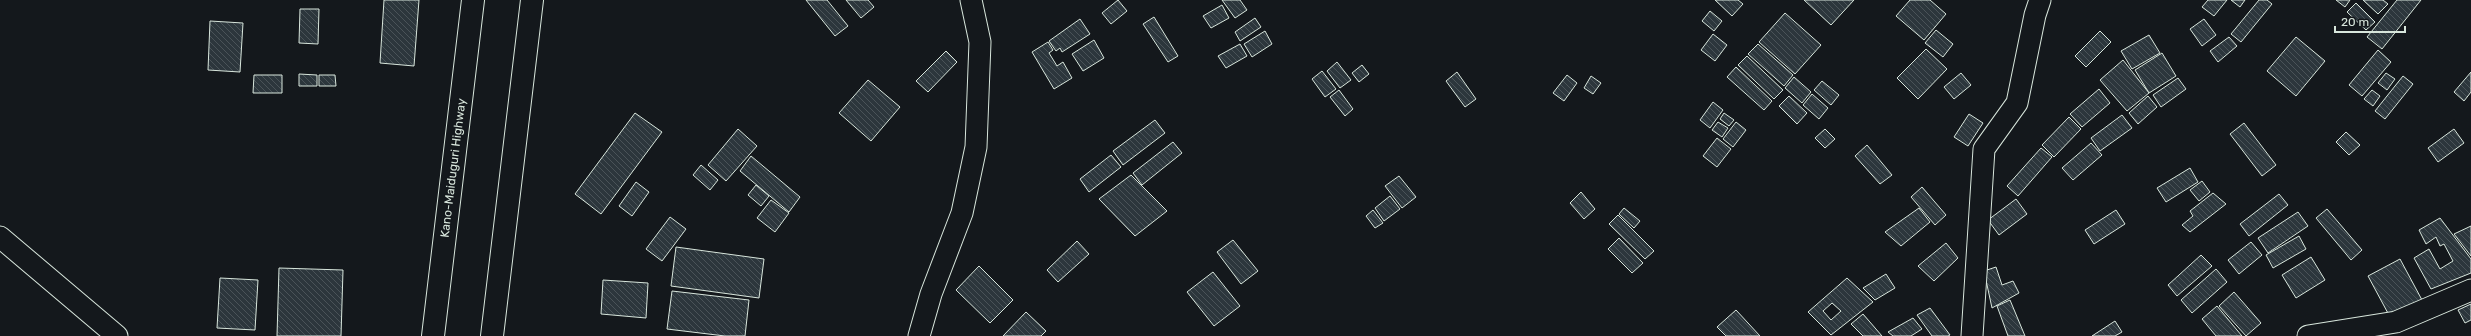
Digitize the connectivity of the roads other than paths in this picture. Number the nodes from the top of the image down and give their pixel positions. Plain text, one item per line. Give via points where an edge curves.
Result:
1 (473, 0) edge
2 (532, 0) edge
3 (972, 0) edge
4 (2040, 0) edge
5 (0, 237) edge
6 (2471, 290) edge
7 (117, 336) edge
8 (433, 336) edge
9 (492, 336) edge
10 (919, 336) edge
11 (1972, 336) edge
12 (2308, 336) edge

1 - 8 highway, Kano-Maiduguri Highway
2 - 9 highway
3 - 10 street via 980,42 976,147 962,213 931,294
4 - 11 street via 2018,103 1984,149
5 - 7 street
6 - 12 street via 2396,322

